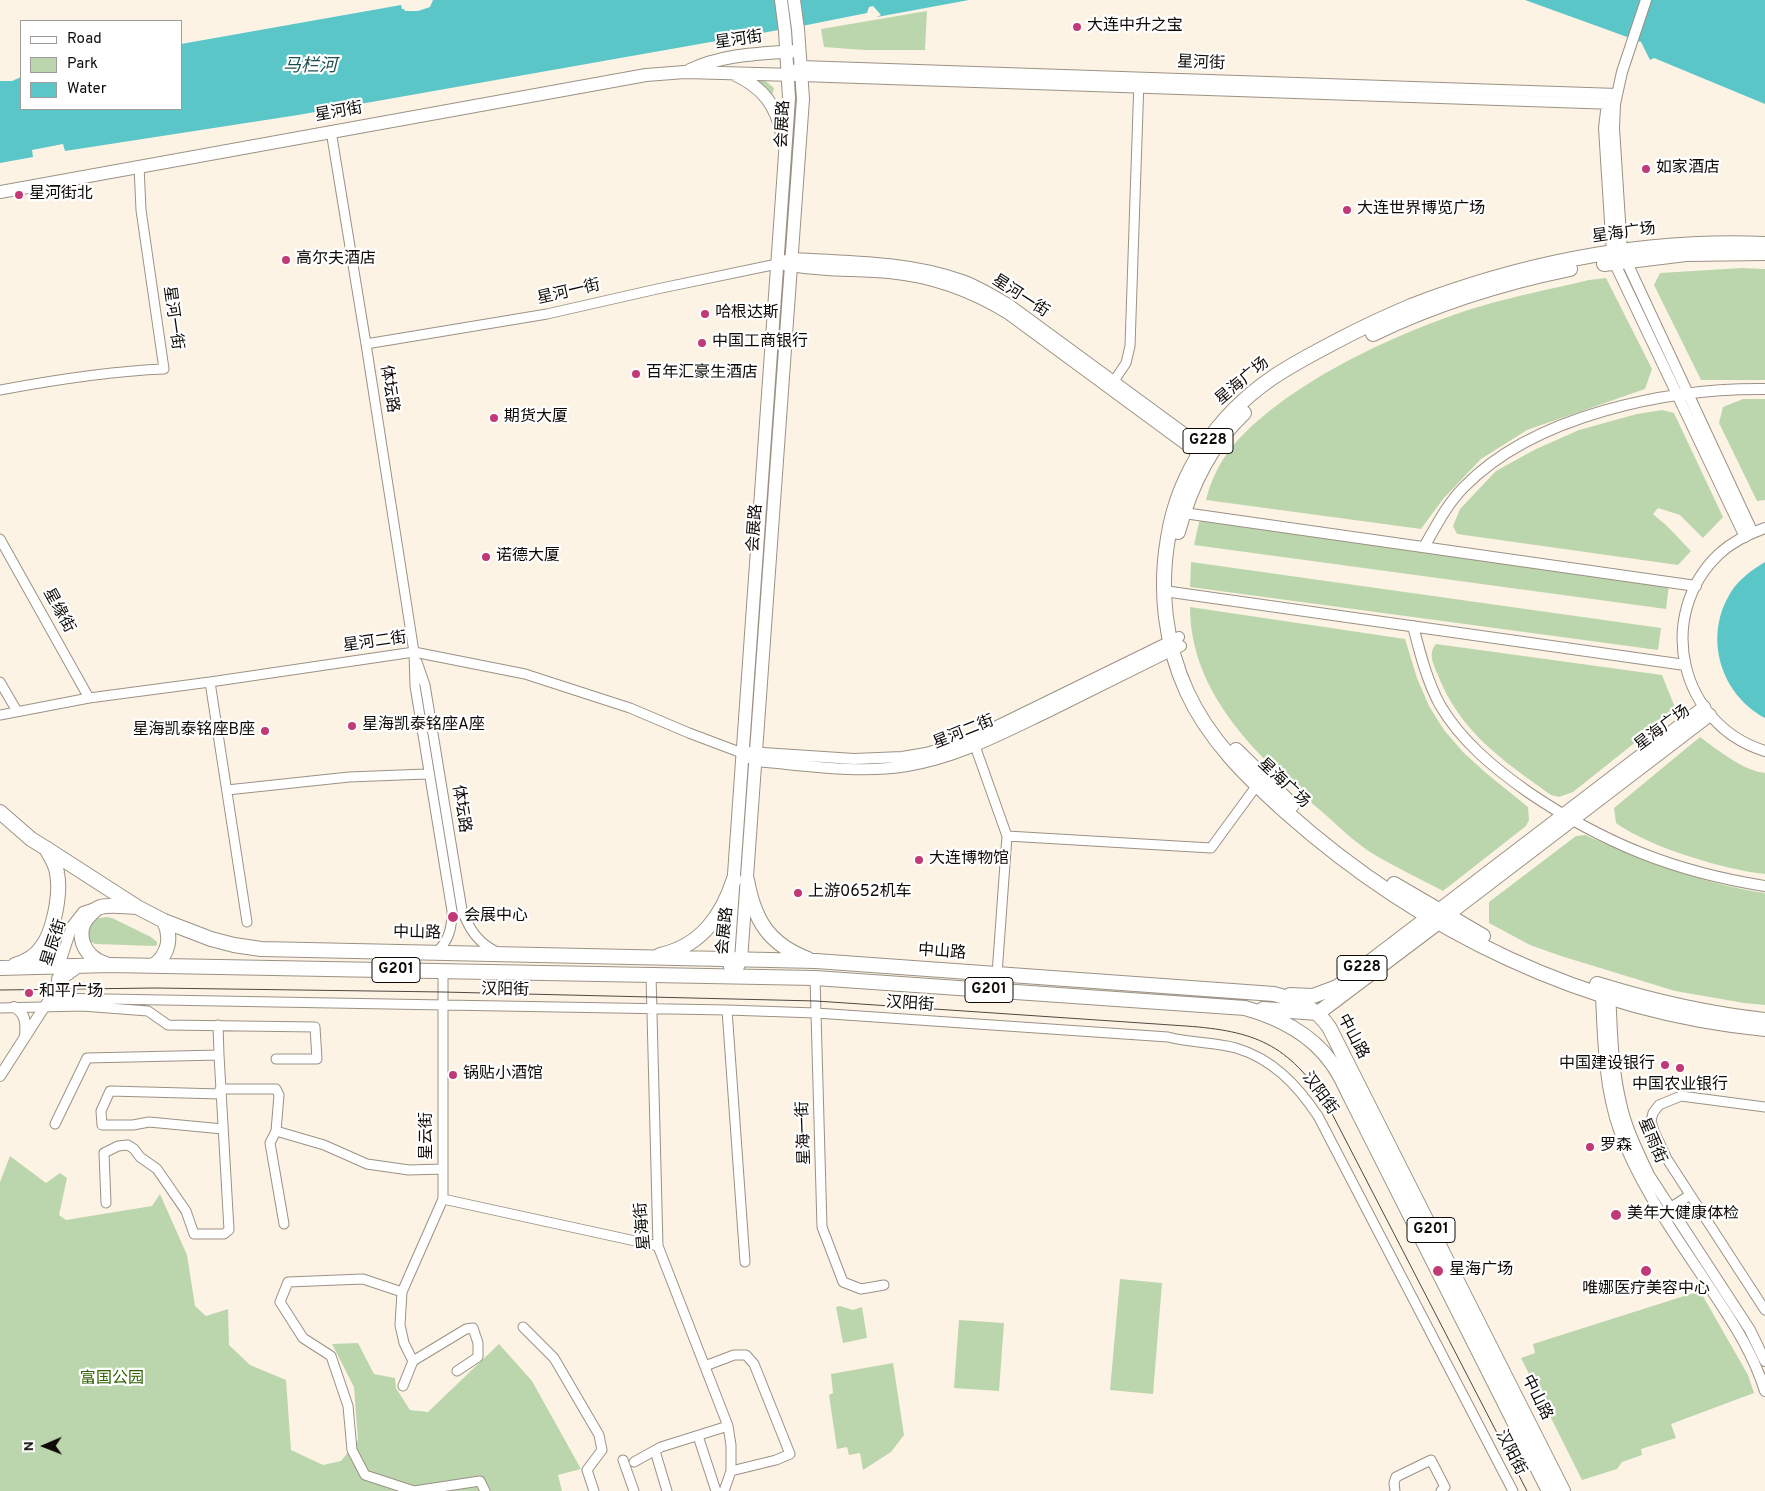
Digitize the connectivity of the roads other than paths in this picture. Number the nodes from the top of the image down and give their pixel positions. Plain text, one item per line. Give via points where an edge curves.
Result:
1 (781, 0) edge
2 (794, 0) edge
3 (1646, 0) edge
4 (800, 50) junction
5 (786, 52) junction
6 (801, 71) junction
7 (685, 72) junction
8 (732, 73) junction
9 (788, 75) junction
10 (1139, 82) junction
11 (1613, 100) junction
12 (331, 131) junction
13 (785, 151) junction
14 (139, 166) junction
15 (0, 192) edge
16 (1765, 244) edge
17 (1765, 253) edge
18 (1618, 257) junction
19 (791, 262) junction
20 (777, 264) junction
21 (366, 344) junction
22 (1114, 381) junction
23 (1765, 389) edge
24 (0, 390) edge
25 (1682, 394) junction
26 (1205, 454) junction
27 (1179, 512) junction
28 (1765, 528) edge
29 (1749, 535) junction
30 (0, 539) edge
31 (1424, 547) junction
32 (1696, 586) junction
33 (1169, 591) junction
34 (1413, 626) junction
35 (1175, 643) junction
36 (414, 652) junction
37 (1685, 665) junction
38 (0, 682) edge
39 (210, 682) junction
40 (89, 698) junction
41 (17, 711) junction
42 (1707, 711) junction
43 (0, 715) edge
44 (975, 746) junction
45 (1765, 752) edge
46 (742, 753) junction
47 (756, 756) junction
48 (426, 774) dead end
49 (1260, 781) junction
50 (227, 790) junction
51 (0, 812) edge
52 (1568, 817) junction
53 (1007, 836) junction
54 (47, 849) junction
55 (740, 879) junction
56 (1765, 886) edge
57 (101, 906) junction
58 (137, 907) junction
59 (1438, 916) junction
60 (164, 921) junction
61 (247, 922) dead end
62 (437, 952) junction
63 (502, 954) junction
64 (648, 957) junction
65 (734, 959) junction
66 (816, 962) junction
67 (110, 965) junction
68 (153, 966) junction
69 (4, 968) edge
70 (443, 971) junction
71 (59, 973) junction
72 (996, 974) junction
73 (650, 975) junction
74 (733, 977) junction
75 (815, 978) junction
76 (1274, 994) junction
77 (1607, 994) junction
78 (47, 1002) junction
79 (443, 1005) junction
80 (14, 1007) junction
81 (0, 1008) edge
82 (1245, 1008) junction
83 (652, 1009) junction
84 (727, 1010) junction
85 (1318, 1013) junction
86 (816, 1014) junction
87 (1765, 1020) edge
88 (218, 1026) junction
89 (1765, 1029) edge
90 (25, 1037) junction
91 (218, 1055) junction
92 (276, 1059) dead end
93 (0, 1076) edge
94 (221, 1091) junction
95 (1765, 1107) edge
96 (54, 1124) dead end
97 (223, 1129) junction
98 (276, 1131) junction
99 (443, 1168) junction
100 (1692, 1198) junction
101 (443, 1199) junction
102 (106, 1203) dead end
103 (1668, 1213) junction
104 (284, 1224) dead end
105 (658, 1246) junction
106 (745, 1262) dead end
107 (884, 1285) dead end
108 (402, 1292) junction
109 (1765, 1310) edge
110 (523, 1328) dead end
111 (1765, 1360) edge
112 (413, 1361) junction
113 (704, 1366) junction
114 (457, 1371) dead end
115 (403, 1386) dead end
116 (1765, 1391) edge
117 (728, 1426) junction
118 (698, 1436) junction
119 (655, 1450) junction
120 (623, 1460) dead end
121 (634, 1462) dead end
122 (731, 1471) junction
123 (485, 1491) edge
124 (594, 1491) edge
125 (634, 1491) edge
126 (668, 1491) edge
127 (716, 1491) edge
128 (724, 1491) edge
129 (1395, 1491) edge
130 (1441, 1491) edge
131 (1513, 1491) edge
132 (1549, 1491) edge
133 (1563, 1491) edge

1 - 5 main road, 会展路
2 - 4 main road, 会展路
3 - 11 street
4 - 5 main road, 星河街
4 - 6 main road, 会展路
5 - 7 main road, 星河街 via 733,56
5 - 9 main road, 会展路
6 - 9 main road, 星河街
6 - 10 street, 星河街
6 - 19 main road, 会展路 via 803,99
7 - 8 main road, 星河街
7 - 12 main road, 星河街 via 646,75
8 - 9 main road, 星河街
8 - 13 main road via 751,83 772,106
9 - 13 main road, 会展路
10 - 11 street, 星河街
10 - 22 street via 1130,346 1126,363
11 - 18 street
12 - 14 main road, 星河街
12 - 21 street, 体坛路
13 - 20 main road, 会展路
14 - 15 main road, 星河街
14 - 24 street, 星河一街 via 164,369 55,380
16 - 18 main road, 星海广场 / G228 via 1687,244
17 - 18 main road, 星海广场 / G228
18 - 25 street
18 - 26 main road, 星海广场 / G228 via 1540,266 1440,295 1392,314 1273,377 1213,432
19 - 20 street, 星河一街
19 - 22 street, 星河一街 via 890,265 962,280 1010,305
19 - 26 street, 星河一街 via 911,276 974,295 1008,314
19 - 47 main road, 会展路
20 - 21 street, 星河一街 via 547,314
20 - 46 main road, 会展路
21 - 36 street, 体坛路
22 - 26 street, 星河一街
23 - 25 street
25 - 29 street
25 - 31 street via 1571,422 1514,448 1488,464 1463,488 1442,515
26 - 27 main road, 星海广场 / G228 via 1183,486
27 - 31 street
27 - 33 main road, 星海广场 / G228 via 1166,550
28 - 29 street
29 - 32 street via 1719,554
30 - 40 street, 星缘街
31 - 32 street
32 - 37 street via 1685,614
33 - 34 street
33 - 35 main road, 星海广场 / G228 via 1164,608
34 - 37 street
34 - 52 street via 1432,688 1459,731 1495,767
35 - 44 street, 星河二街
35 - 47 street, 星河二街 via 953,746 894,758
35 - 49 main road, 星海广场 / G228 via 1187,693 1203,723 1224,750
36 - 39 street, 星河二街
36 - 46 street, 星河二街 via 524,674 630,708
36 - 62 street, 体坛路 via 415,686 452,911 449,936
36 - 63 street, 体坛路 via 424,685 462,910 480,942
37 - 42 street via 1690,682
38 - 41 street
39 - 40 street, 星河二街
39 - 50 street
40 - 41 street, 星河二街
41 - 43 street, 星河二街
42 - 45 street via 1732,736
42 - 52 main road, 星海广场
44 - 47 street, 星河二街 via 929,762 885,768 854,768
44 - 53 street
46 - 47 street, 星河二街
46 - 55 main road, 会展路
47 - 55 main road, 会展路
48 - 50 street via 349,777
49 - 53 street via 1211,848
49 - 59 main road, 星海广场 / G228 via 1336,854 1388,892
50 - 61 street
51 - 54 main road, 中山路
52 - 56 street via 1609,840 1660,861 1713,877
52 - 59 main road, 星海广场
53 - 72 street
54 - 58 main road, 中山路 / G201
54 - 69 main road via 58,875 51,928 42,948 32,957
55 - 64 main road via 720,913 698,937 666,954
55 - 65 main road, 会展路
55 - 66 main road via 762,926 772,938
57 - 58 main road
57 - 67 main road via 83,925 82,942 97,961
57 - 71 street, 星辰街 via 83,912 72,926
58 - 60 main road, 中山路 / G201
59 - 76 main road, G228 via 1337,987 1313,996
59 - 77 main road, 星海广场 / G228 via 1486,948 1527,967
59 - 85 main road, G228
60 - 62 main road, 中山路 / G201 via 211,939 262,949
60 - 68 main road via 168,946 160,961
62 - 63 main road, 中山路 / G201
63 - 64 main road, 中山路 / G201
64 - 65 main road, 中山路 / G201
65 - 66 main road, 中山路 / G201
65 - 74 main road, 会展路
66 - 72 main road, 中山路 / G201
67 - 68 main road, 中山路 / G201
67 - 71 main road, 中山路 / G201 via 77,966
68 - 70 main road, 中山路 / G201
69 - 71 main road, 中山路 / G201
70 - 73 main road, 中山路 / G201
70 - 79 street, 星云街
71 - 78 street, 星辰街
72 - 76 main road, 中山路 / G201
73 - 74 main road, 中山路 / G201
73 - 83 street, 星海街
74 - 75 main road, 中山路 / G201
75 - 82 main road, 中山路 / G201
75 - 86 street, 星海一街
76 - 85 main road, 中山路 / G201 via 1298,1001
77 - 87 main road, 星海广场 / G228
77 - 89 main road, 星海广场 / G228 via 1664,1013
77 - 103 street, 星雨街 via 1604,1055 1612,1107 1641,1178
78 - 79 street, 汉阳街
78 - 80 street
78 - 88 street via 148,1011 168,1025
78 - 90 street, 星辰街
79 - 83 street, 汉阳街
79 - 99 street, 星云街
80 - 81 street
80 - 90 street via 25,1020
82 - 85 main road
82 - 132 main road, 中山路 / G201 via 1291,1027 1320,1049 1331,1062
83 - 84 street, 汉阳街
83 - 105 street, 星海街
84 - 86 street, 汉阳街
84 - 106 street
85 - 133 main road, 中山路 / G201 via 1329,1027
86 - 107 street, 星海一街 via 822,1227 843,1282 861,1289
86 - 131 street, 汉阳街 via 1168,1037 1236,1048 1276,1068 1306,1098 1322,1123
88 - 91 street
88 - 92 street via 315,1027 316,1059
90 - 93 street, 星辰街
91 - 94 street
91 - 96 street via 87,1058
94 - 97 street
94 - 97 street via 110,1090 101,1111 102,1125 149,1122
94 - 98 street via 276,1089 279,1095
95 - 100 street via 1681,1096 1659,1105 1651,1121 1654,1131 1667,1159
97 - 102 street via 229,1230 224,1234 194,1234 186,1211 157,1169 128,1145 104,1153
98 - 99 street via 324,1144 367,1164 410,1170
98 - 104 street via 270,1143
99 - 101 street, 星云街
100 - 103 street
100 - 109 street
101 - 105 street
101 - 108 street, 星云街
103 - 111 street, 星雨街 via 1750,1330
103 - 116 street, 星雨街 via 1741,1335
105 - 113 street, 星海街
108 - 112 street via 400,1325
108 - 123 street via 363,1279 288,1282 280,1302 303,1338 331,1356 348,1406 352,1450 365,1475 414,1491 480,1481
110 - 124 street via 554,1358 599,1435 602,1450 588,1470
112 - 114 street via 473,1328 478,1357
112 - 115 street
113 - 117 street, 星海街
113 - 122 street via 734,1355 746,1355 754,1364 790,1454
117 - 118 street
117 - 122 street, 星海街
118 - 119 street
118 - 127 street
119 - 121 street
119 - 126 street
120 - 125 street
122 - 128 street, 星海街
129 - 130 street via 1396,1477 1431,1460 1445,1487

